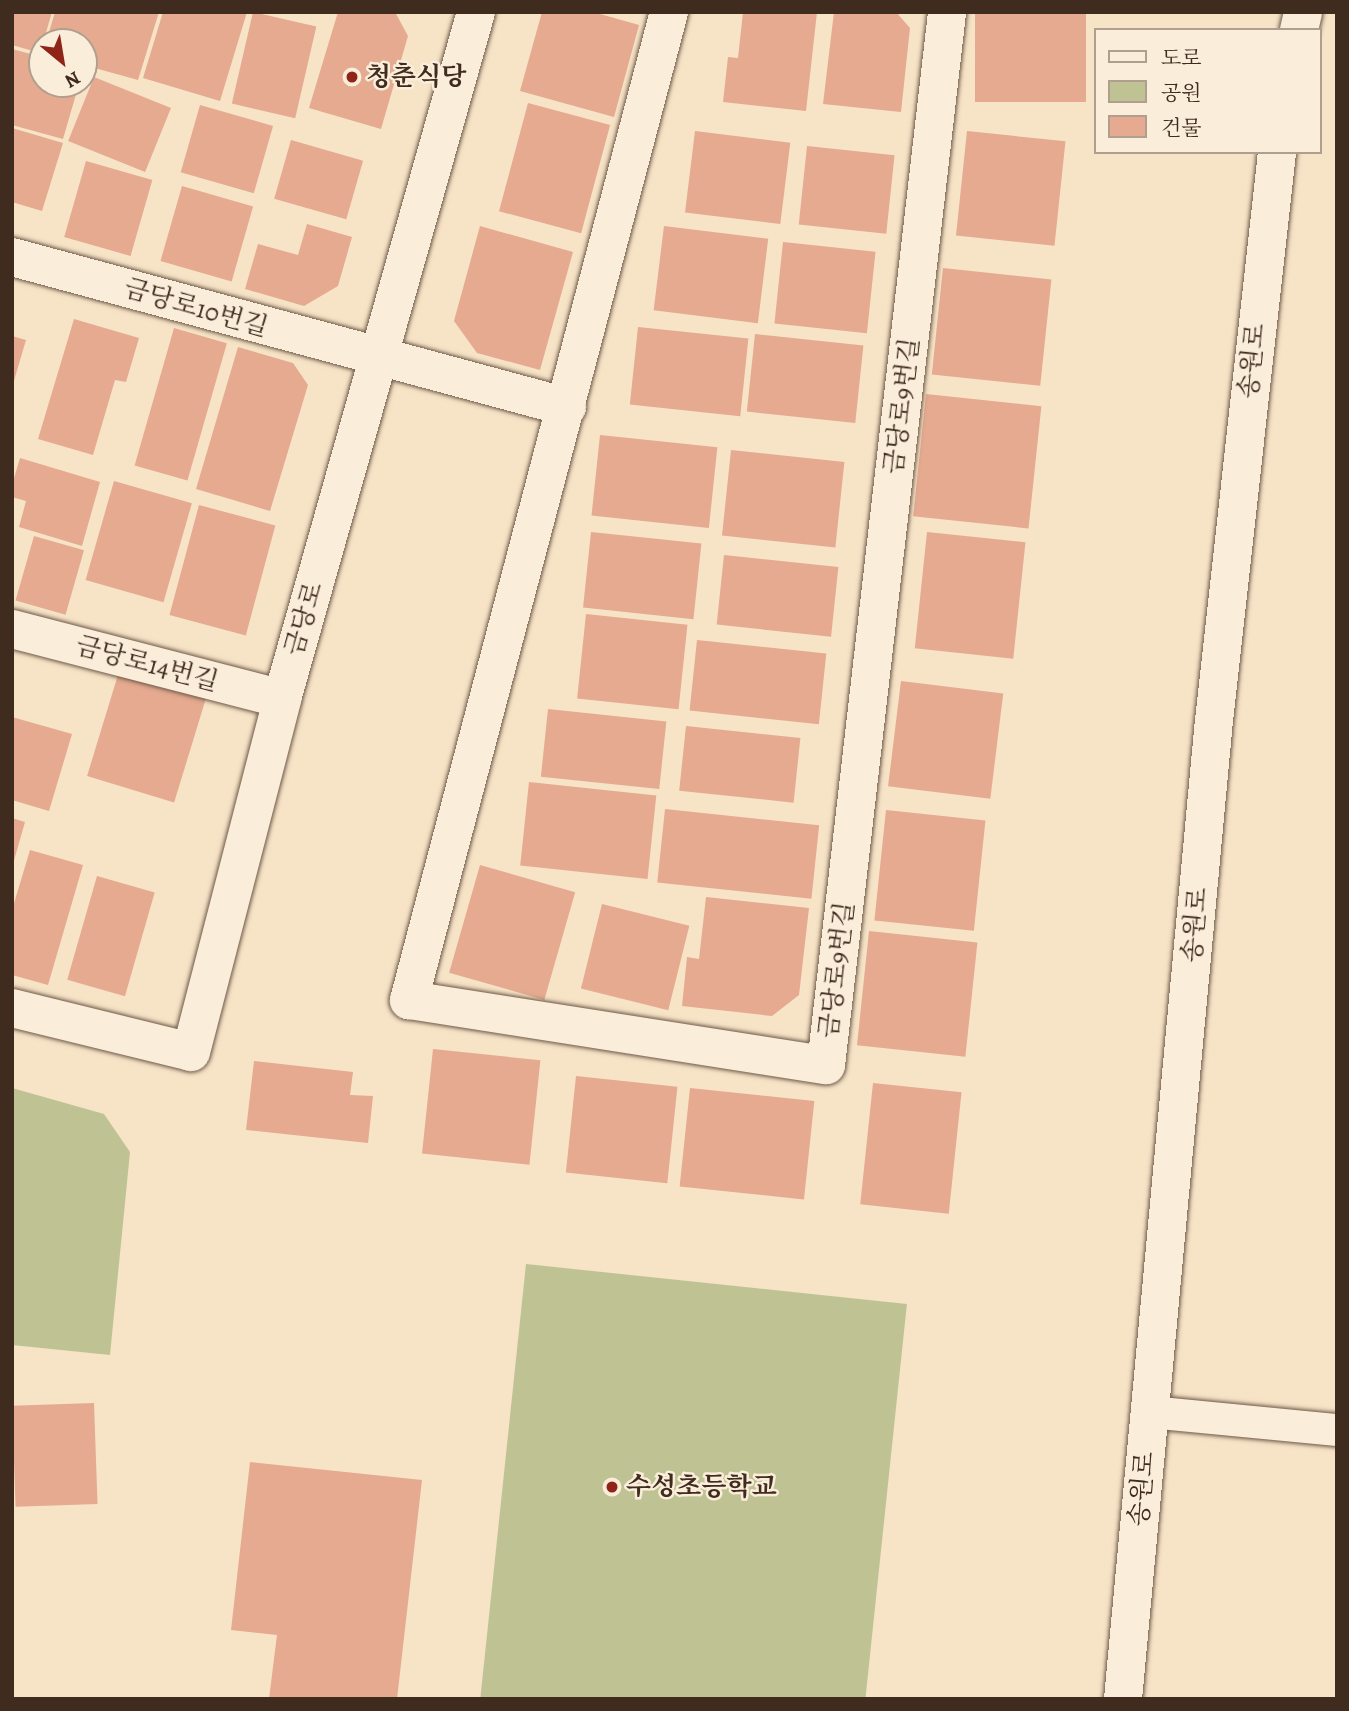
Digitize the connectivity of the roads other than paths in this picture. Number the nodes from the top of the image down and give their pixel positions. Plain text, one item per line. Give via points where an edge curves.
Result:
1 (476, 12) edge
2 (669, 12) edge
3 (947, 12) edge
4 (1277, 154) edge
5 (12, 257) edge
6 (379, 360) junction
7 (567, 407) junction
8 (12, 629) edge
9 (282, 699) junction
10 (12, 1008) edge
11 (1150, 1412) junction
12 (1337, 1430) edge
13 (1122, 1699) edge

1 - 6 street, 금당로
2 - 7 street, 금당로9번길
3 - 7 street, 금당로9번길 via 826,1065 409,1000
4 - 11 street, 송원로 via 1213,730
5 - 6 street, 금당로10번길
6 - 7 street
6 - 9 street, 금당로
8 - 9 street, 금당로14번길
9 - 10 street, 금당로 via 191,1052
11 - 12 lane
11 - 13 street, 송원로

